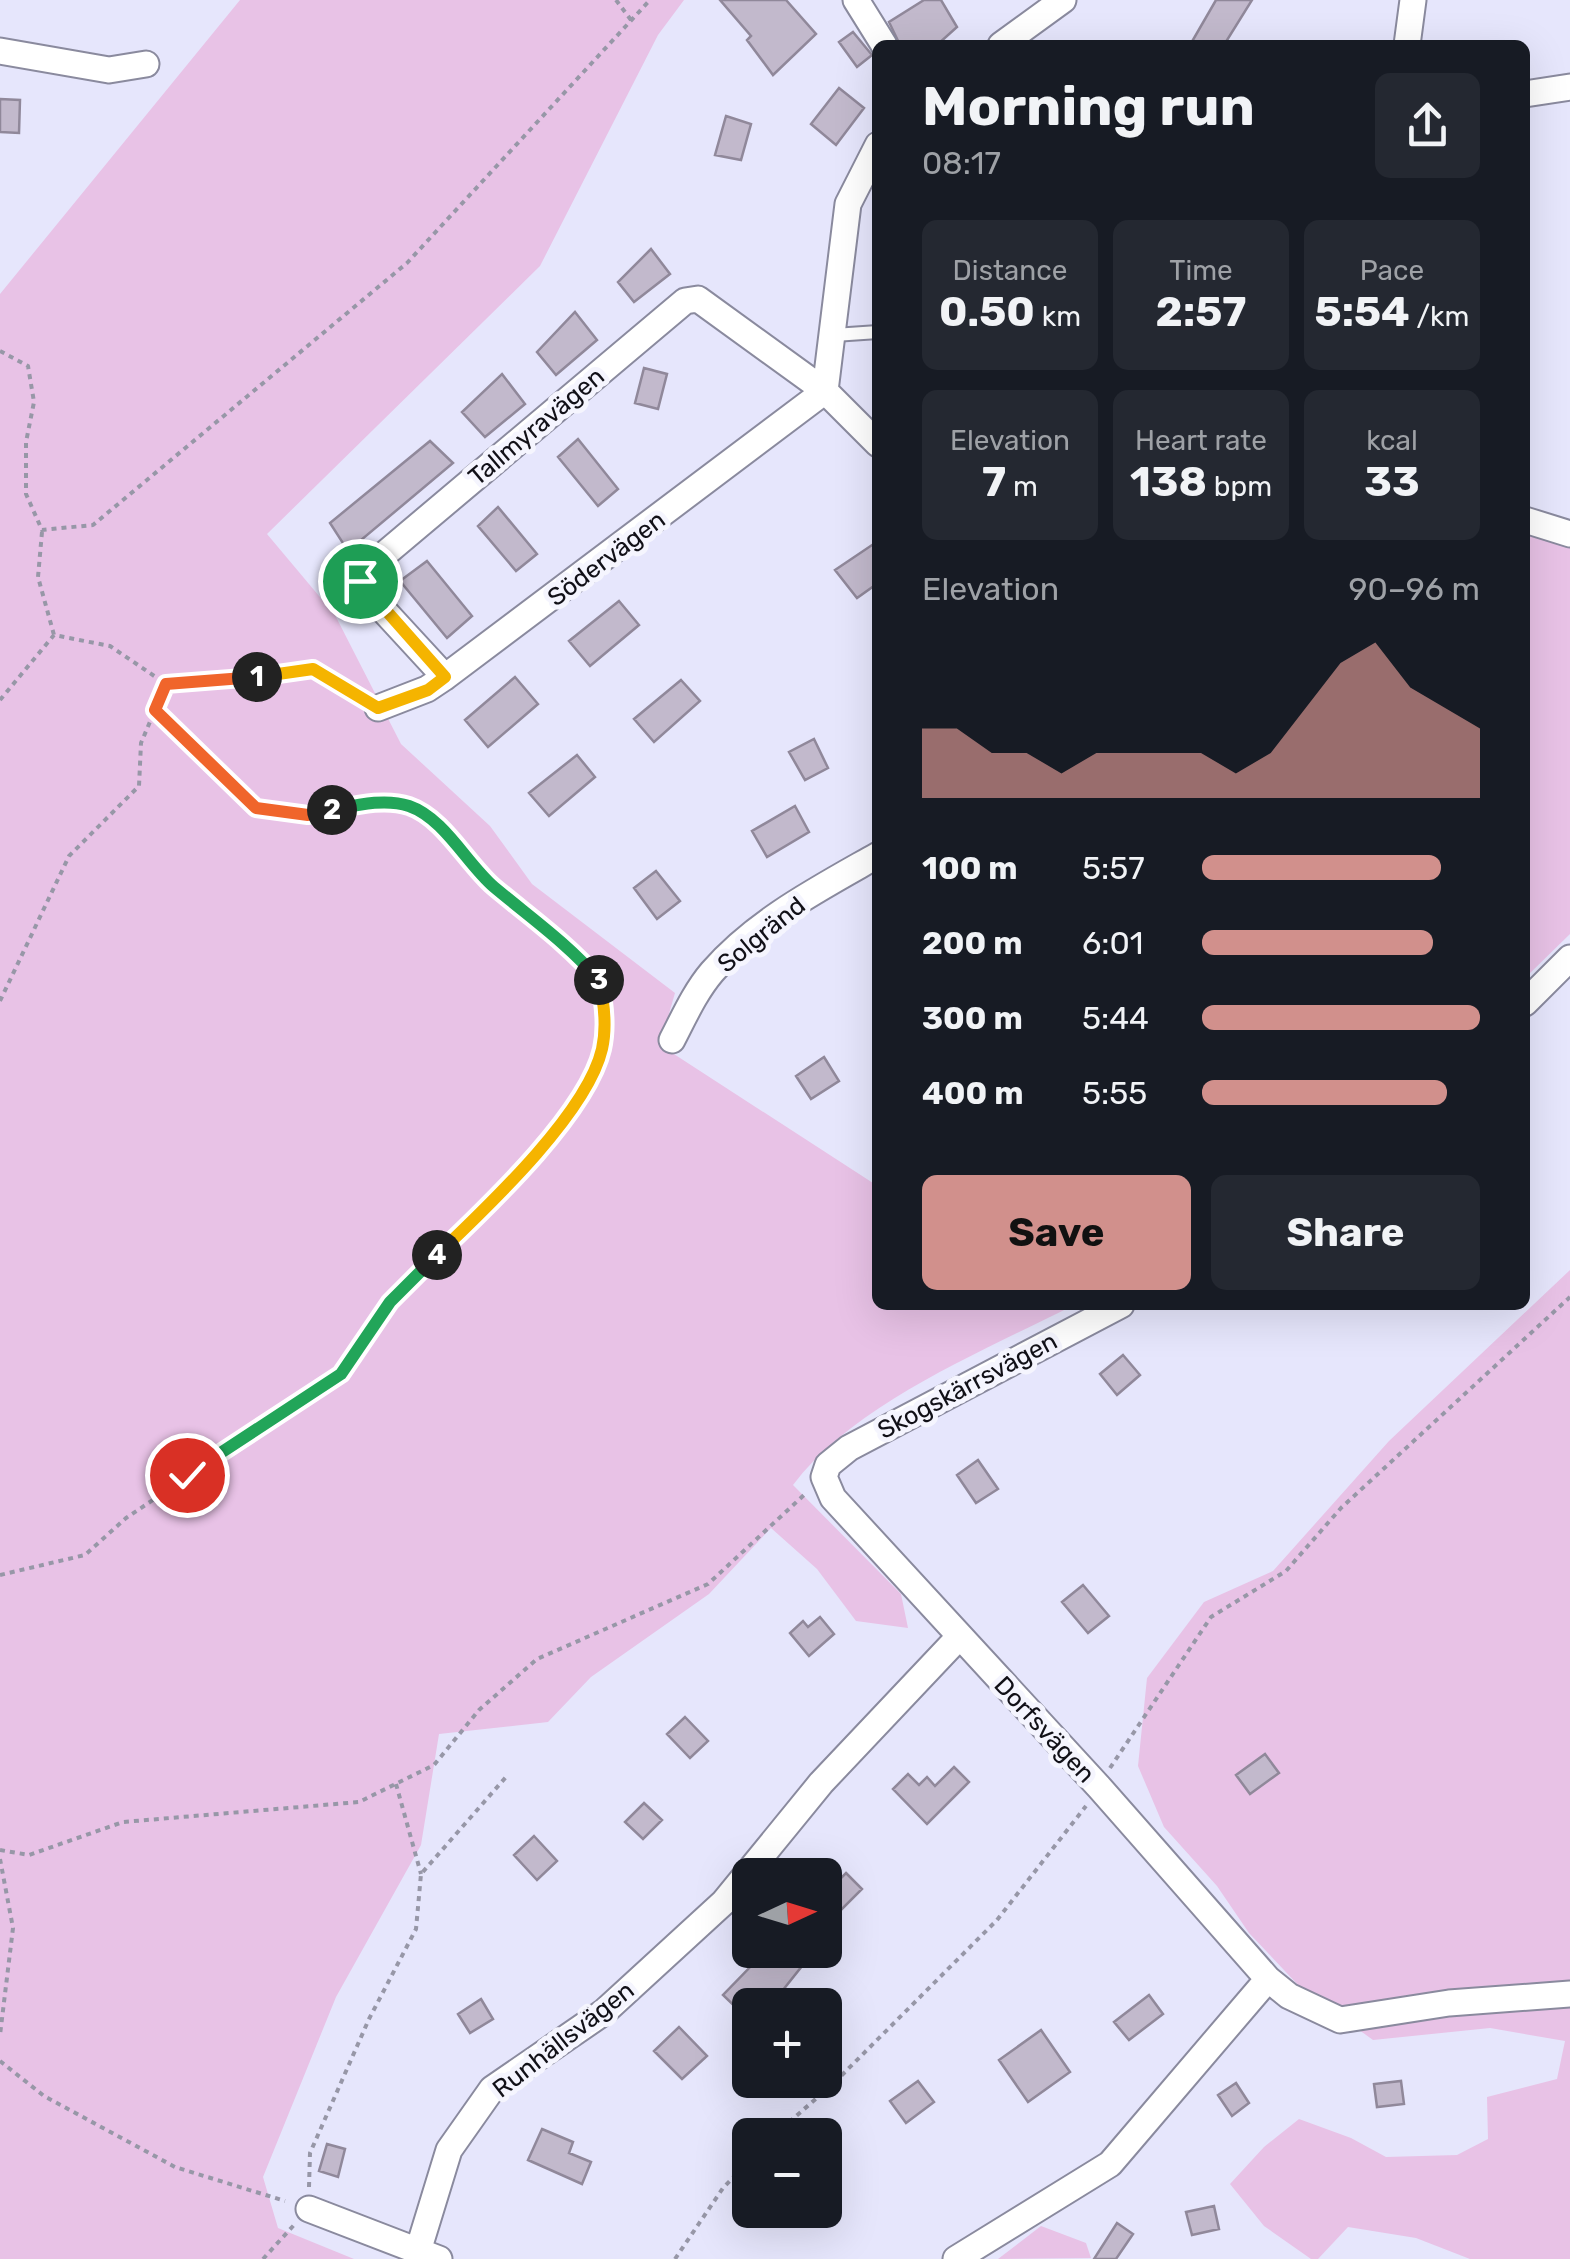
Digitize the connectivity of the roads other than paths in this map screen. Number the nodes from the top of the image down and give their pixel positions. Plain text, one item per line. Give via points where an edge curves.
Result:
1 (856, 0) edge
2 (1064, 0) edge
3 (1413, 0) edge
4 (881, 40) edge
5 (1009, 40) edge
6 (1408, 40) edge
7 (0, 50) edge
8 (146, 64) dead end
9 (1570, 87) edge
10 (1530, 93) edge
11 (872, 157) edge
12 (872, 332) edge
13 (834, 335) junction
14 (826, 391) junction
15 (872, 437) edge
16 (1530, 522) edge
17 (1570, 534) edge
18 (445, 677) junction
19 (378, 708) road end
20 (872, 859) edge
21 (1570, 958) edge
22 (1530, 997) edge
23 (672, 1040) dead end
24 (1111, 1310) edge
25 (824, 1477) joint
26 (959, 1637) junction
27 (1268, 1980) junction
28 (1570, 1994) edge
29 (309, 2208) road end
30 (428, 2255) edge
31 (956, 2259) edge

1 - 4 street
2 - 5 street
3 - 6 street
7 - 8 street via 110,70
9 - 10 street
11 - 13 street via 848,204
12 - 13 lane
13 - 14 street
14 - 15 street
14 - 18 street, Södervägen
14 - 18 street, Tallmyravägen via 698,299 685,301 362,574 363,588
16 - 17 street
18 - 19 street, Södervägen
20 - 23 street, Solgränd via 792,906 726,959
21 - 22 street
24 - 25 street, Skogskärrsvägen via 848,1448
25 - 26 street, Dorfsvägen via 840,1507
26 - 27 street, Dorfsvägen
26 - 30 street, Runhällsvägen via 724,1902 604,2012 492,2089 449,2150
27 - 28 street, Dorfsvägen via 1340,2020
27 - 31 street via 1110,2164
29 - 30 street

